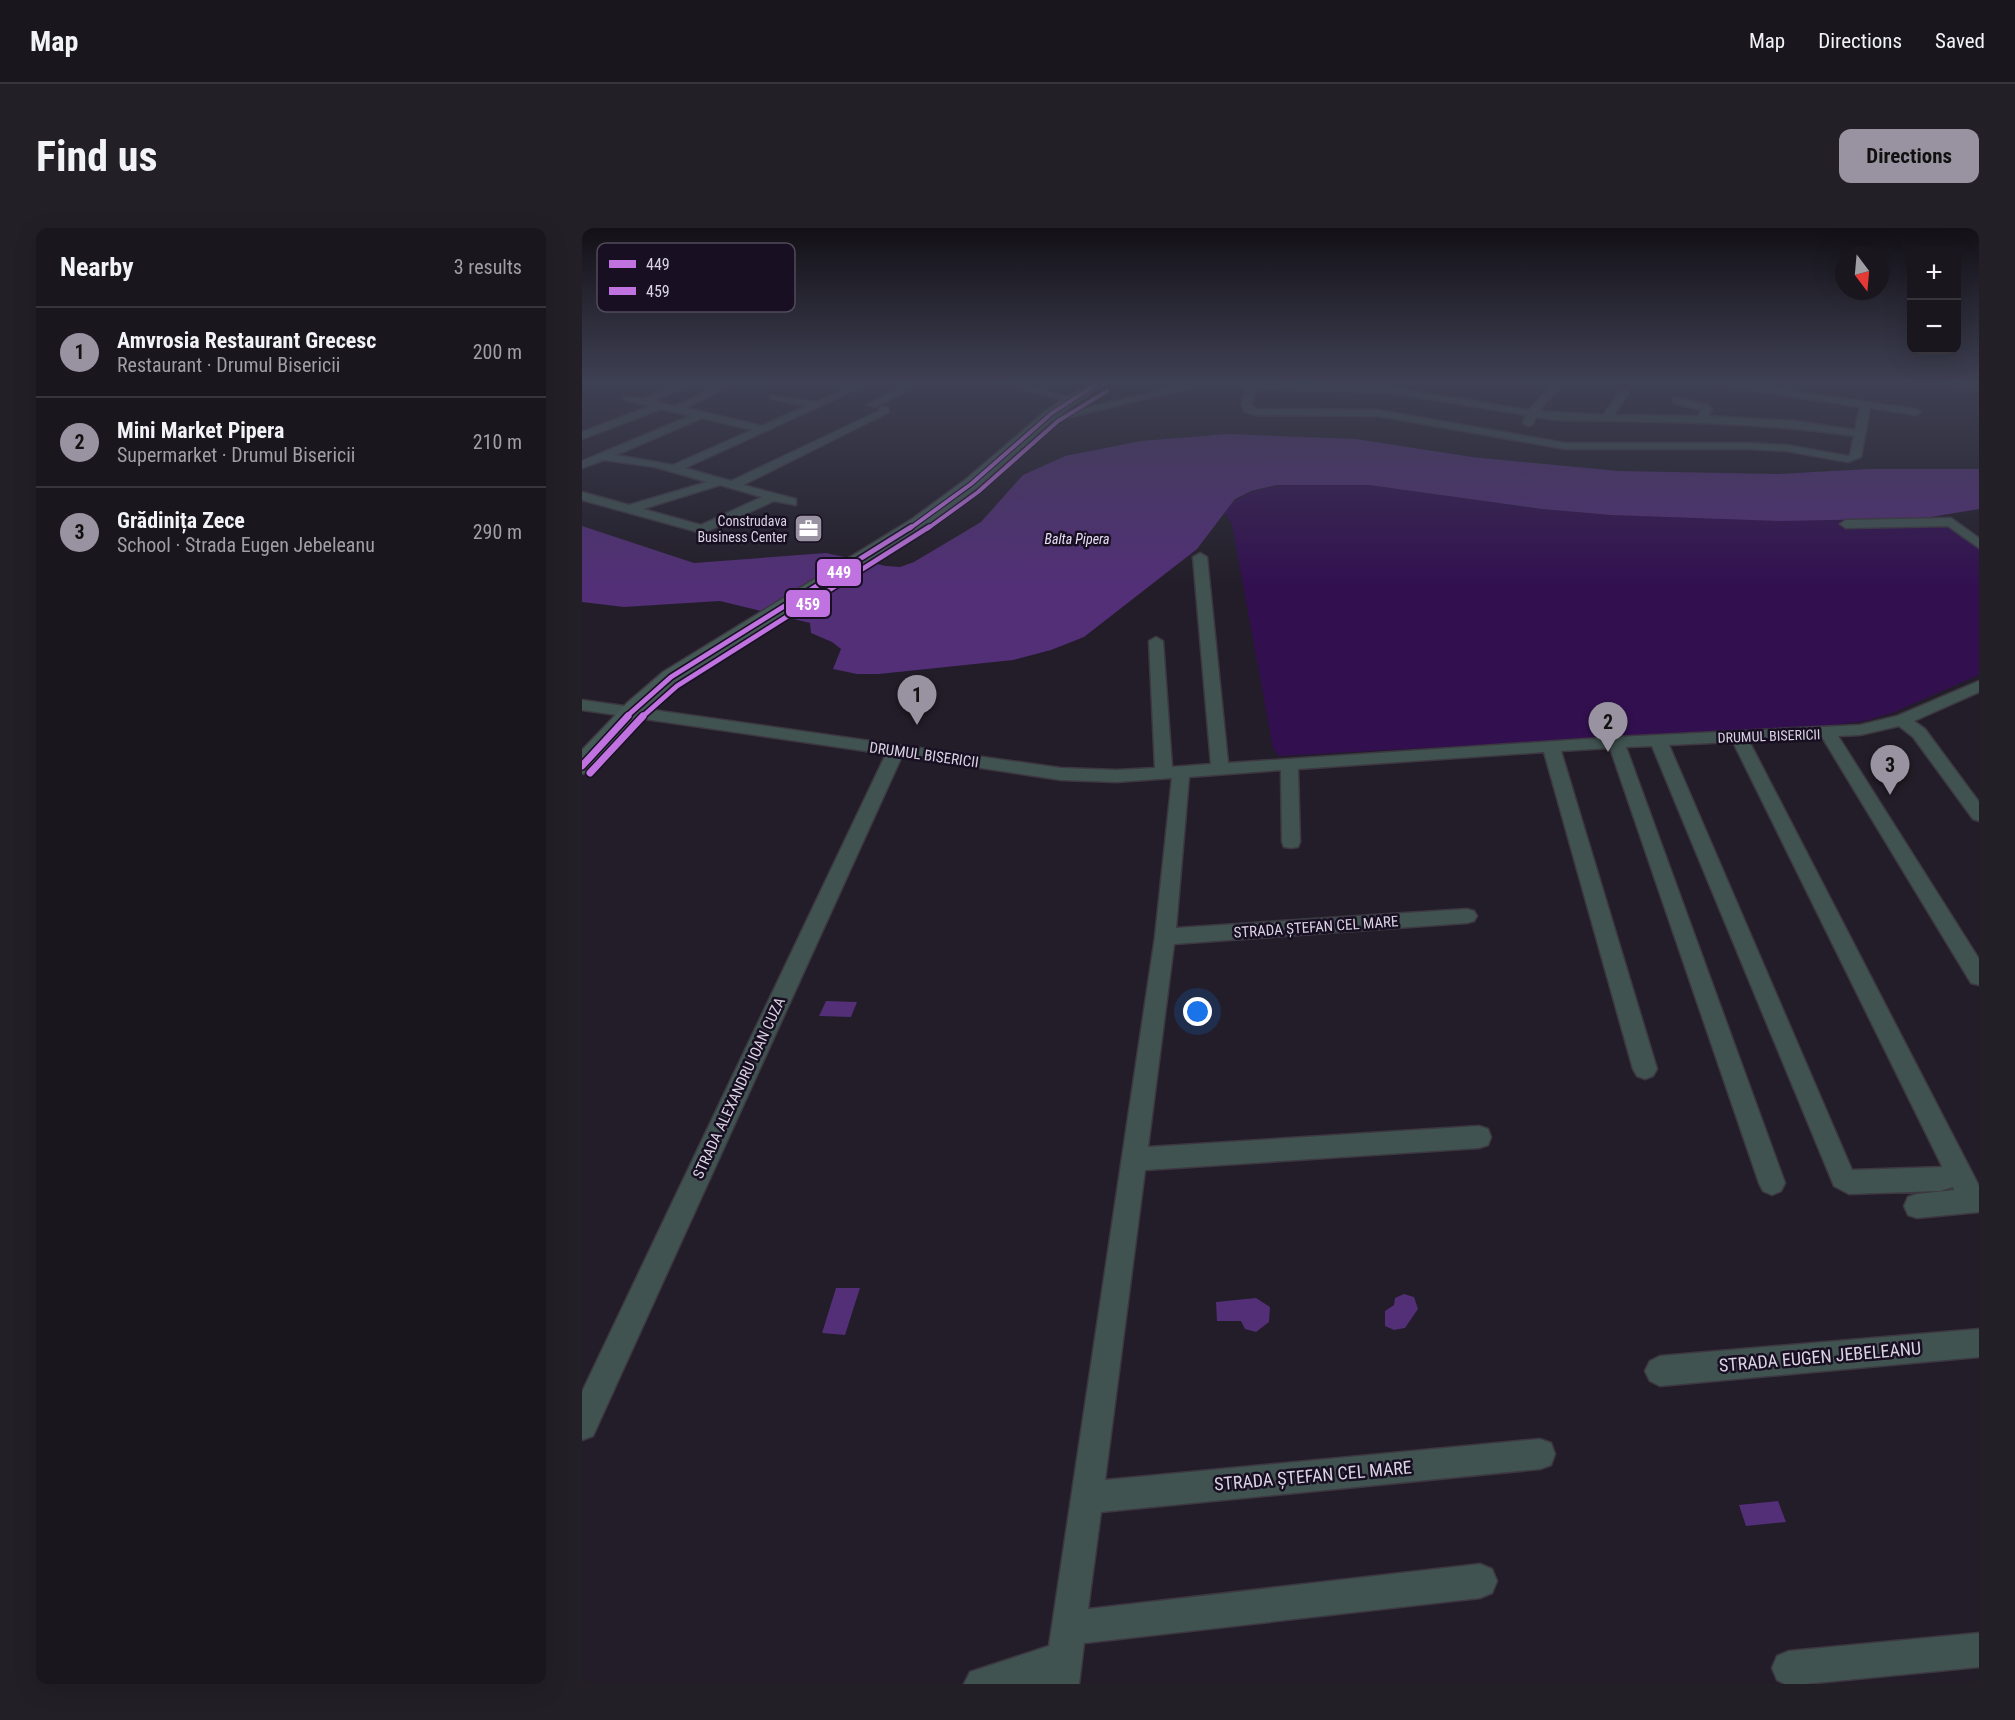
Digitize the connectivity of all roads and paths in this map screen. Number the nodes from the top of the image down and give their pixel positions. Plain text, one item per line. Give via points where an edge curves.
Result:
1 (617, 450) edge
2 (716, 450) edge
3 (800, 450) edge
4 (1009, 450) edge
5 (1788, 450) edge
6 (1856, 450) edge
7 (603, 456) junction
8 (582, 465) edge
9 (674, 469) junction
10 (725, 484) junction
11 (582, 496) edge
12 (773, 497) junction
13 (792, 502) dead end
14 (629, 509) junction
15 (1846, 524) dead end
16 (1979, 543) edge
17 (1200, 557) dead end
18 (1156, 641) dead end
19 (1979, 686) edge
20 (582, 705) edge
21 (630, 712) junction
22 (1902, 720) junction
23 (1828, 733) junction
24 (1739, 737) junction
25 (1658, 740) junction
26 (1616, 742) junction
27 (1551, 746) junction
28 (896, 751) junction
29 (1289, 763) junction
30 (582, 766) edge
31 (1220, 769) junction
32 (1173, 773) junction
33 (1979, 815) edge
34 (1291, 842) dead end
35 (1467, 916) dead end
36 (1165, 937) junction
37 (1979, 977) edge
38 (1645, 1069) dead end
39 (1479, 1137) dead end
40 (1134, 1159) junction
41 (1956, 1166) junction
42 (1772, 1183) dead end
43 (1976, 1200) edge
44 (1917, 1206) dead end
45 (1979, 1343) edge
46 (1660, 1371) dead end
47 (582, 1425) edge
48 (1540, 1454) dead end
49 (1087, 1498) junction
50 (1480, 1581) dead end
51 (1979, 1650) edge
52 (1064, 1657) edge
53 (1789, 1668) dead end
54 (982, 1684) edge

1 - 7 street
2 - 9 street
3 - 10 street
4 - 21 main road via 928,516 671,677
5 - 6 street via 1848,459 1855,457
7 - 8 street
7 - 9 street
9 - 10 street
10 - 12 street
10 - 14 street
11 - 14 street
12 - 13 street
12 - 14 street via 702,529
15 - 16 street via 1951,522
17 - 31 street
18 - 32 street
19 - 22 street, DRUMUL BISERICII
20 - 21 street, DRUMUL BISERICII
21 - 28 street, DRUMUL BISERICII
21 - 30 main road
22 - 23 street, DRUMUL BISERICII
22 - 33 street via 1919,733
23 - 24 street, DRUMUL BISERICII
23 - 37 street
24 - 25 street, DRUMUL BISERICII
24 - 41 street
25 - 26 street, DRUMUL BISERICII
25 - 41 street via 1844,1178 1849,1182 1940,1179 1953,1174
26 - 27 street, DRUMUL BISERICII
26 - 42 street
27 - 29 street, DRUMUL BISERICII
27 - 38 street
28 - 32 street, DRUMUL BISERICII via 1061,774
28 - 47 street, STRADA ALEXANDRU IOAN CUZA
29 - 31 street, DRUMUL BISERICII
29 - 34 street
31 - 32 street, DRUMUL BISERICII
32 - 36 street
35 - 36 street, STRADA ȘTEFAN CEL MARE
36 - 40 street
39 - 40 street
40 - 49 street
41 - 43 street
43 - 44 street
45 - 46 street, STRADA EUGEN JEBELEANU
48 - 49 street, STRADA ȘTEFAN CEL MARE
49 - 52 street
50 - 52 street
51 - 53 street
52 - 54 street

